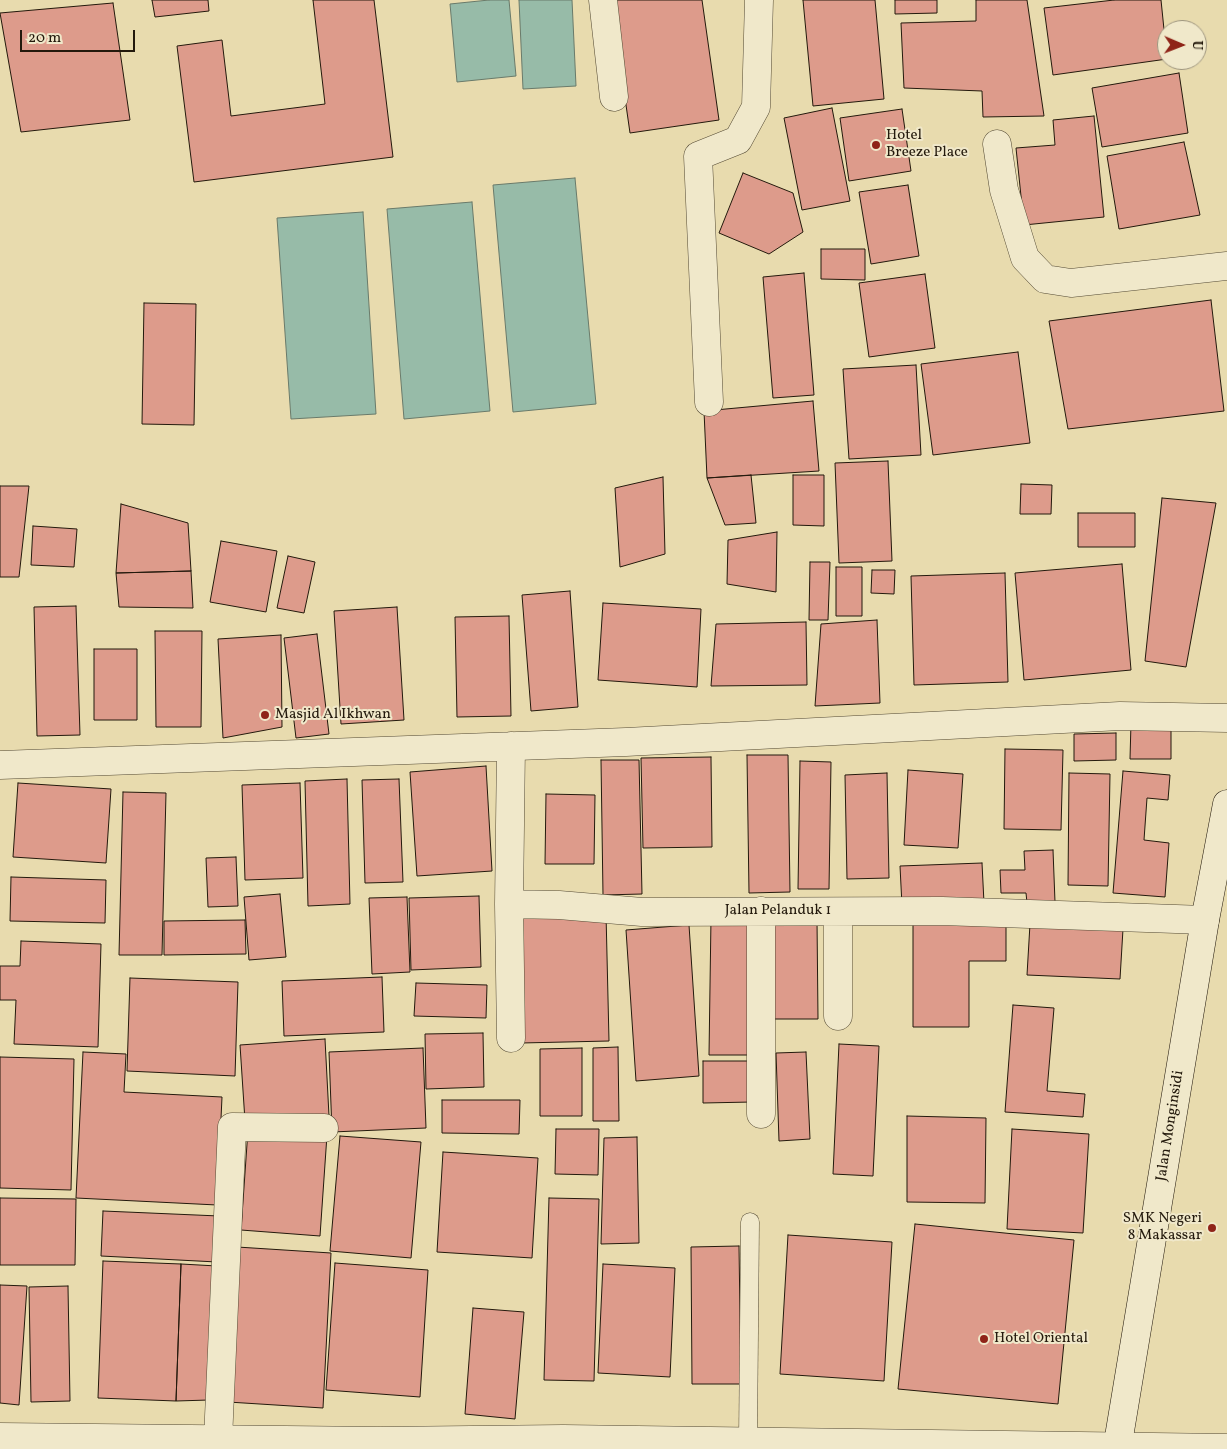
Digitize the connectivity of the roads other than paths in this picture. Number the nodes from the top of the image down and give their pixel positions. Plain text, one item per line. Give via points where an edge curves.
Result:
1 (603, 0) edge
2 (759, 0) edge
3 (614, 97) dead end
4 (997, 144) dead end
5 (1227, 266) edge
6 (709, 402) dead end
7 (1227, 718) edge
8 (511, 746) junction
9 (0, 765) edge
10 (1227, 804) edge
11 (509, 904) junction
12 (761, 911) junction
13 (838, 912) junction
14 (1205, 920) junction
15 (838, 1016) dead end
16 (511, 1038) dead end
17 (760, 1114) dead end
18 (324, 1128) dead end
19 (750, 1222) dead end
20 (0, 1437) edge
21 (218, 1439) junction
22 (748, 1441) junction
23 (563, 1444) edge
24 (380, 1445) edge
25 (1117, 1448) edge
26 (1227, 1448) edge

1 - 3 street
2 - 6 street via 756,107 738,140 698,156
4 - 5 street via 1004,190 1025,258 1045,279 1071,283
7 - 8 street via 1120,716
8 - 9 street
8 - 11 street
10 - 14 street, Jalan Monginsidi
11 - 12 street, Jalan Pelanduk 1 via 642,912
11 - 16 street
12 - 13 street, Jalan Pelanduk 1
12 - 17 street
13 - 14 street, Jalan Pelanduk 1 via 942,911
13 - 15 street
14 - 25 street, Jalan Monginsidi
18 - 21 street via 232,1127
19 - 22 lane
20 - 21 street
21 - 24 street
22 - 23 street
22 - 25 street
23 - 24 street
25 - 26 street

